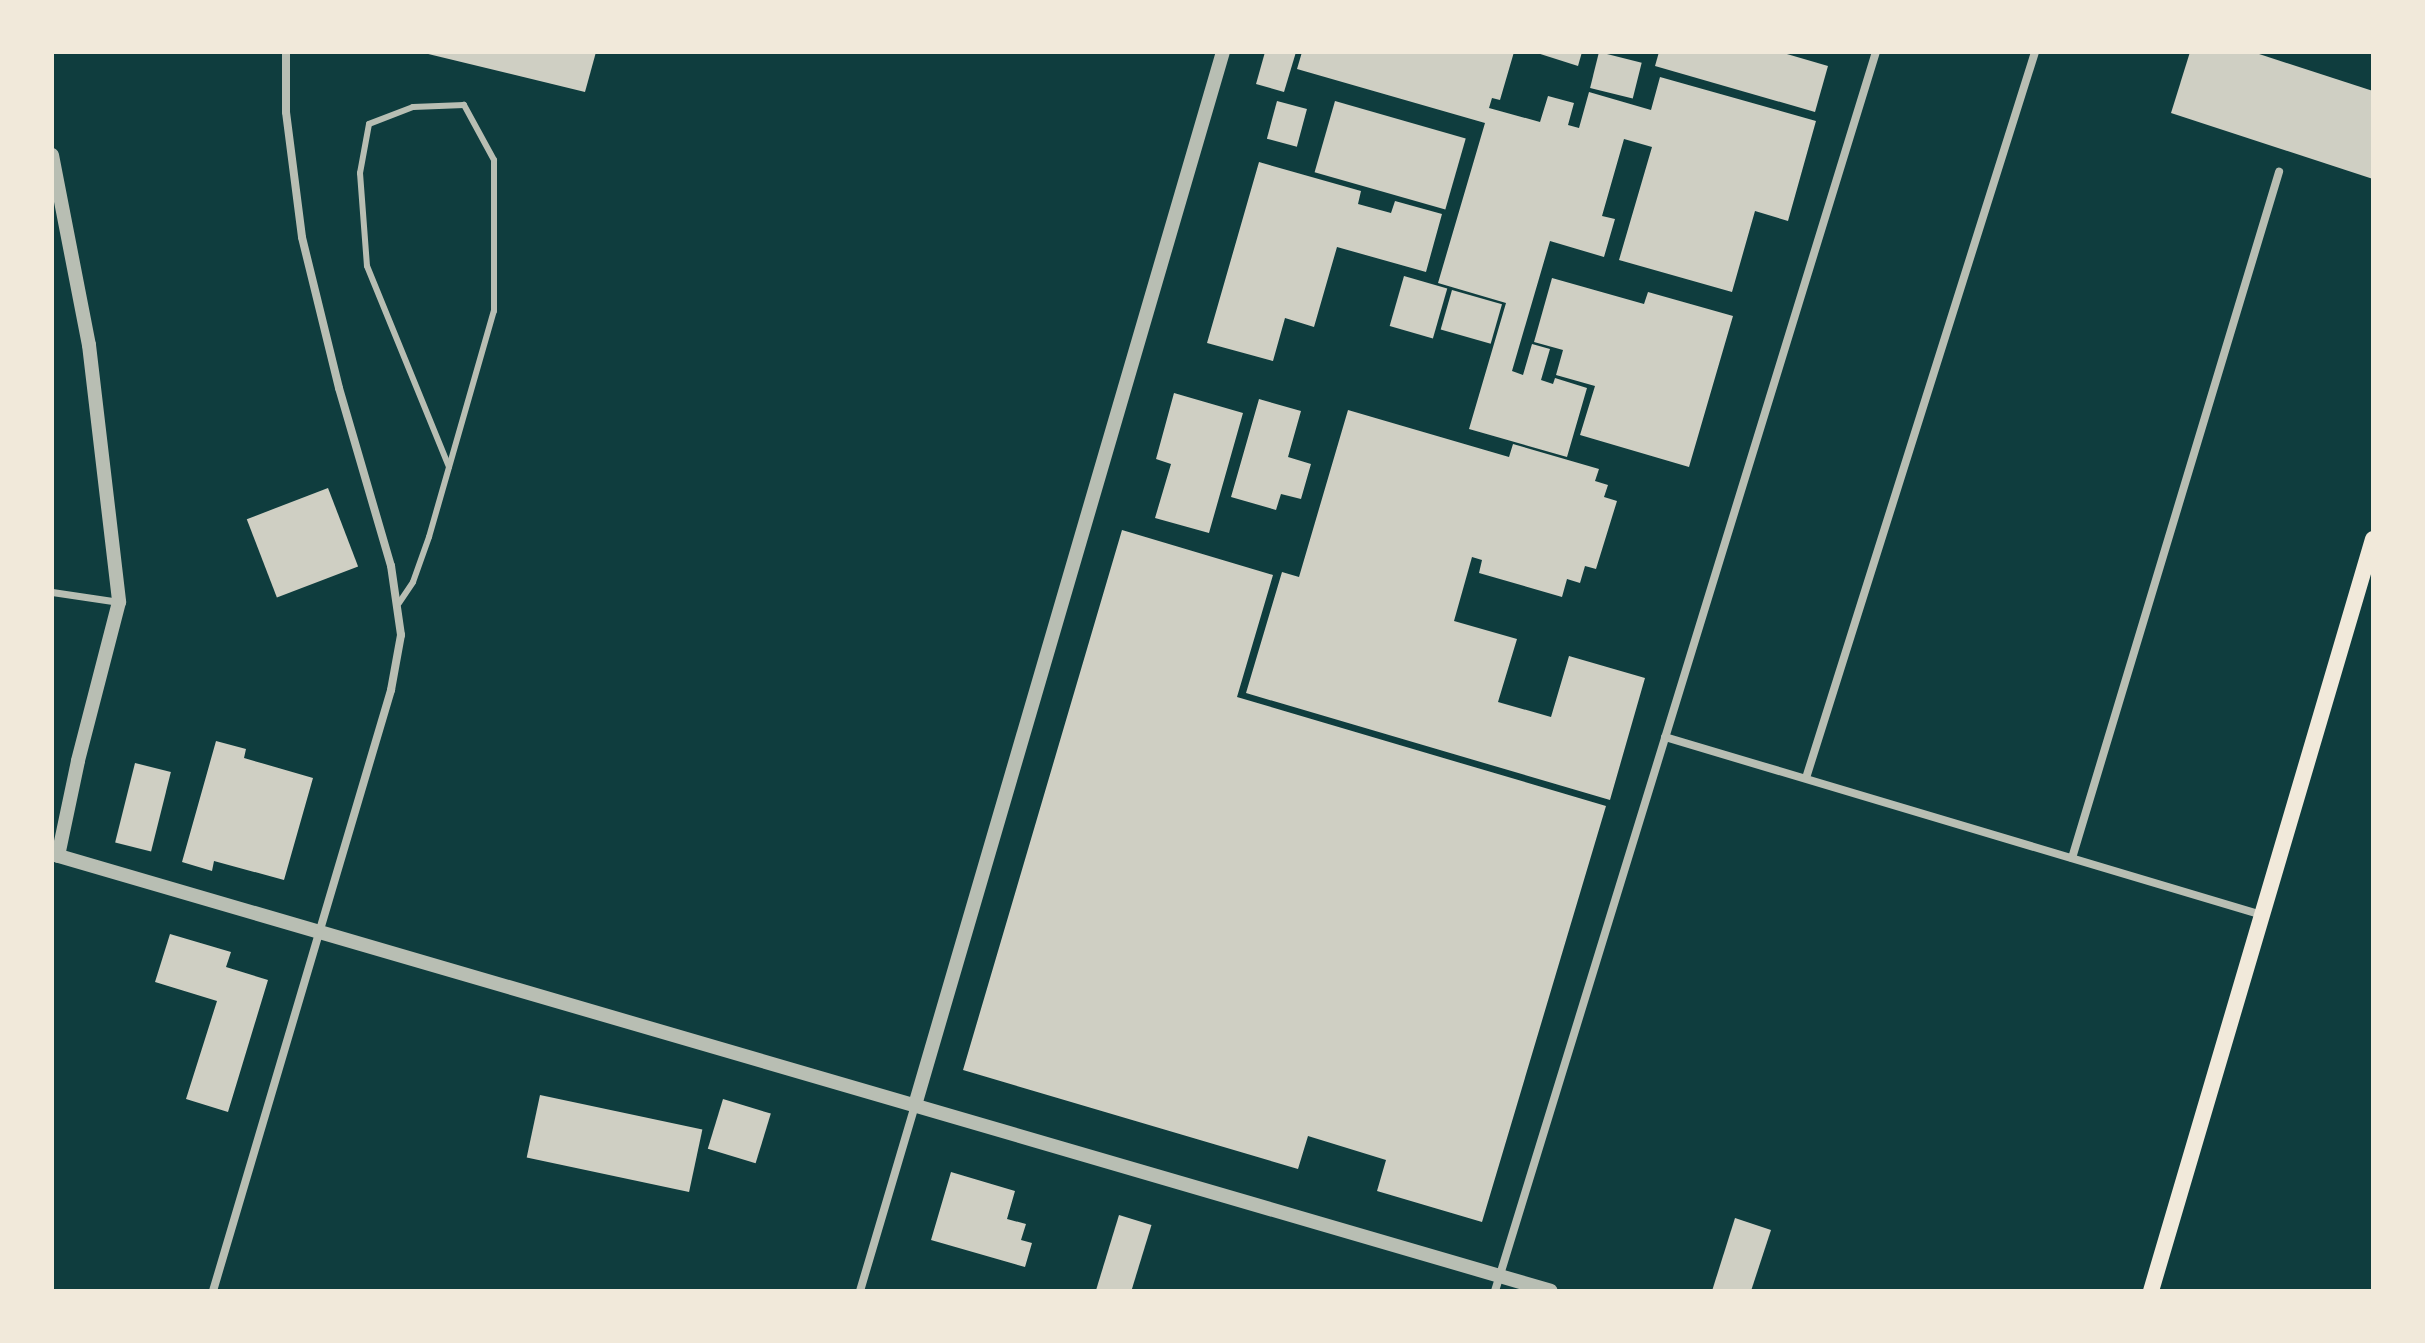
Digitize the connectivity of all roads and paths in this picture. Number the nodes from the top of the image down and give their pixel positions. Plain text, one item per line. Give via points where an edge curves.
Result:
1 (286, 52) edge
2 (1223, 52) edge
3 (1876, 52) edge
4 (2035, 52) edge
5 (52, 158) edge
6 (2279, 172) dead end
7 (449, 467) junction
8 (2373, 539) edge
9 (52, 592) edge
10 (119, 602) junction
11 (399, 603) junction
12 (1665, 737) junction
13 (1806, 778) junction
14 (55, 855) edge
15 (2072, 858) junction
16 (2262, 915) junction
17 (319, 932) junction
18 (915, 1105) junction
19 (1500, 1275) junction
20 (213, 1291) edge
21 (860, 1291) edge
22 (1495, 1291) edge
23 (1551, 1291) edge
24 (2151, 1291) edge

1 - 11 street via 286,112 302,237
2 - 18 street
3 - 12 street
4 - 13 street
5 - 10 street via 89,345
6 - 15 street
7 - 7 lane via 494,311 494,160 464,105 413,107 369,124 360,173 367,266
7 - 11 lane via 413,582
8 - 16 main road
9 - 10 street
10 - 14 street
11 - 17 street via 401,635 391,690
12 - 13 street
12 - 19 street
13 - 15 street
14 - 17 street
15 - 16 street
16 - 24 main road
17 - 18 street
17 - 20 street
18 - 19 street
18 - 21 street
19 - 22 street
19 - 23 street

